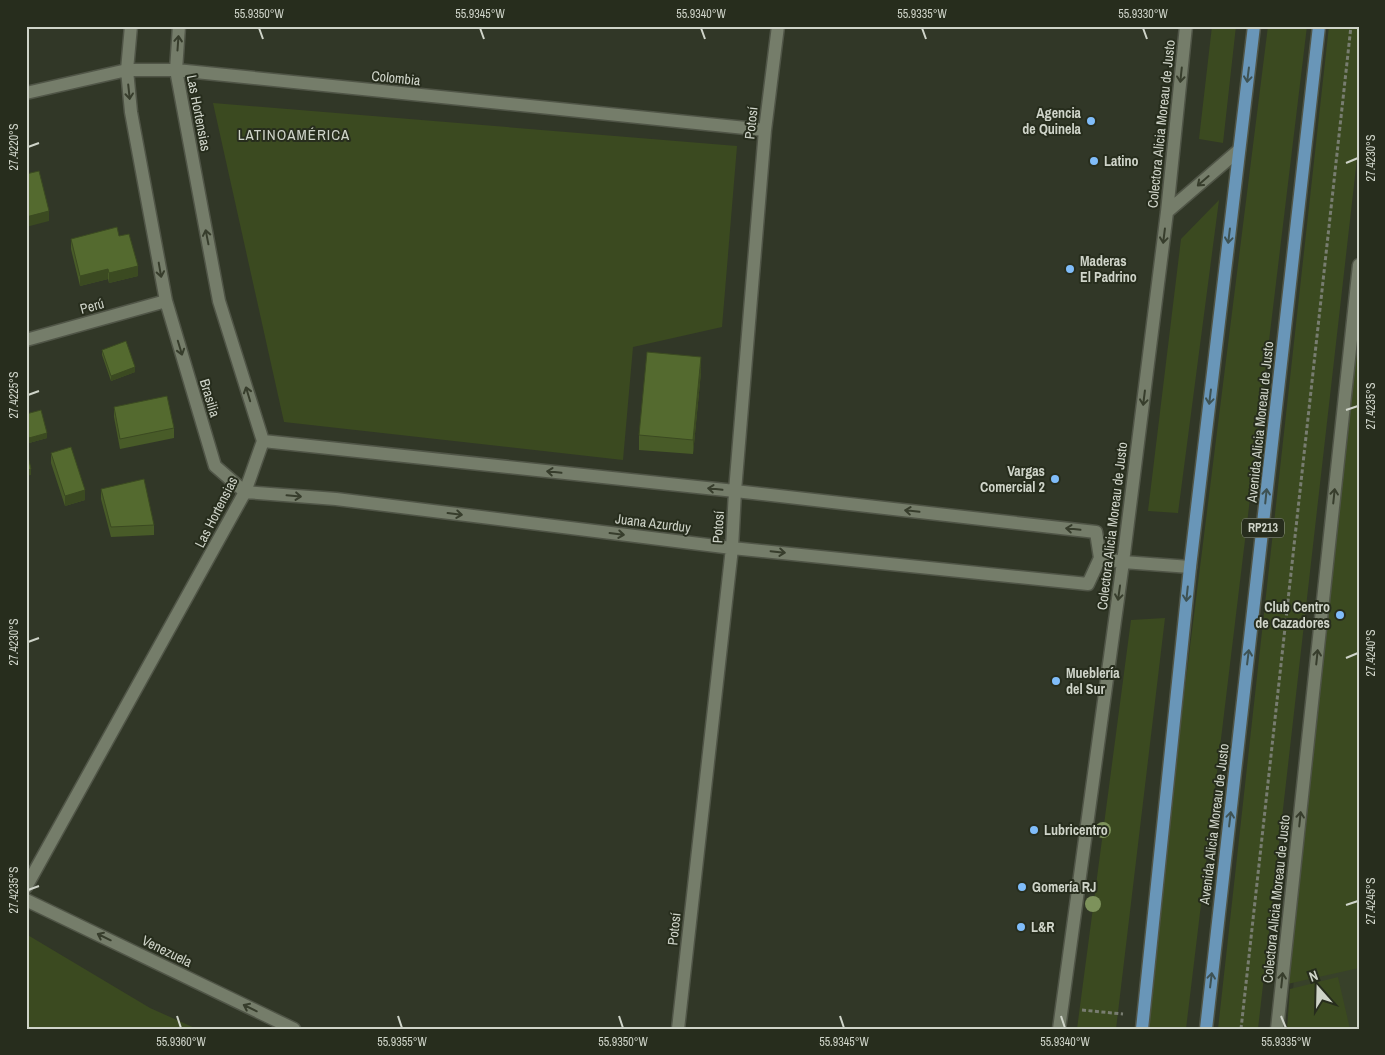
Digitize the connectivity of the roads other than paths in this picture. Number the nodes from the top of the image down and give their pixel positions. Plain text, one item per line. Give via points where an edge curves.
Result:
1 (131, 26) edge
2 (179, 26) edge
3 (778, 26) edge
4 (1186, 26) edge
5 (1254, 26) edge
6 (1319, 26) edge
7 (127, 70) junction
8 (176, 70) junction
9 (26, 94) edge
10 (765, 130) junction
11 (1239, 150) junction
12 (1167, 212) junction
13 (1359, 265) edge
14 (166, 301) junction
15 (26, 340) edge
16 (263, 441) junction
17 (735, 491) junction
18 (245, 492) junction
19 (732, 548) junction
20 (1100, 558) junction
21 (1123, 562) junction
22 (1190, 567) junction
23 (26, 888) edge
24 (26, 900) edge
25 (294, 1029) edge
26 (678, 1029) edge
27 (1059, 1029) edge
28 (1142, 1029) edge
29 (1206, 1029) edge
30 (1277, 1029) edge

1 - 7 street
8 -> 2 street, Las Hortensias
3 - 10 street, Potosí
4 -> 12 street, Colectora Alicia Moreau de Justo
5 -> 11 main road
29 -> 6 main road, Avenida Alicia Moreau de Justo / RP213
7 - 8 street, Colombia
7 - 9 street, Colombia
7 -> 14 street
8 - 10 street, Colombia
16 -> 8 street, Las Hortensias via 219,301
10 - 17 street, Potosí
11 -> 12 street
11 -> 22 main road
12 -> 21 street, Colectora Alicia Moreau de Justo
30 -> 13 street, Colectora Alicia Moreau de Justo
14 - 15 street, Perú
14 -> 18 street, Brasilia via 215,466
17 -> 16 street
16 - 18 street, Las Hortensias
17 - 19 street, Potosí
20 -> 17 street via 1096,532
18 -> 19 street, Juana Azurduy via 336,499
18 - 23 street, Las Hortensias
19 -> 20 street, Juana Azurduy via 1088,584
19 - 26 street, Potosí
20 - 21 street
21 - 22 street
21 -> 27 street, Colectora Alicia Moreau de Justo
22 -> 28 main road
25 -> 24 street, Venezuela

